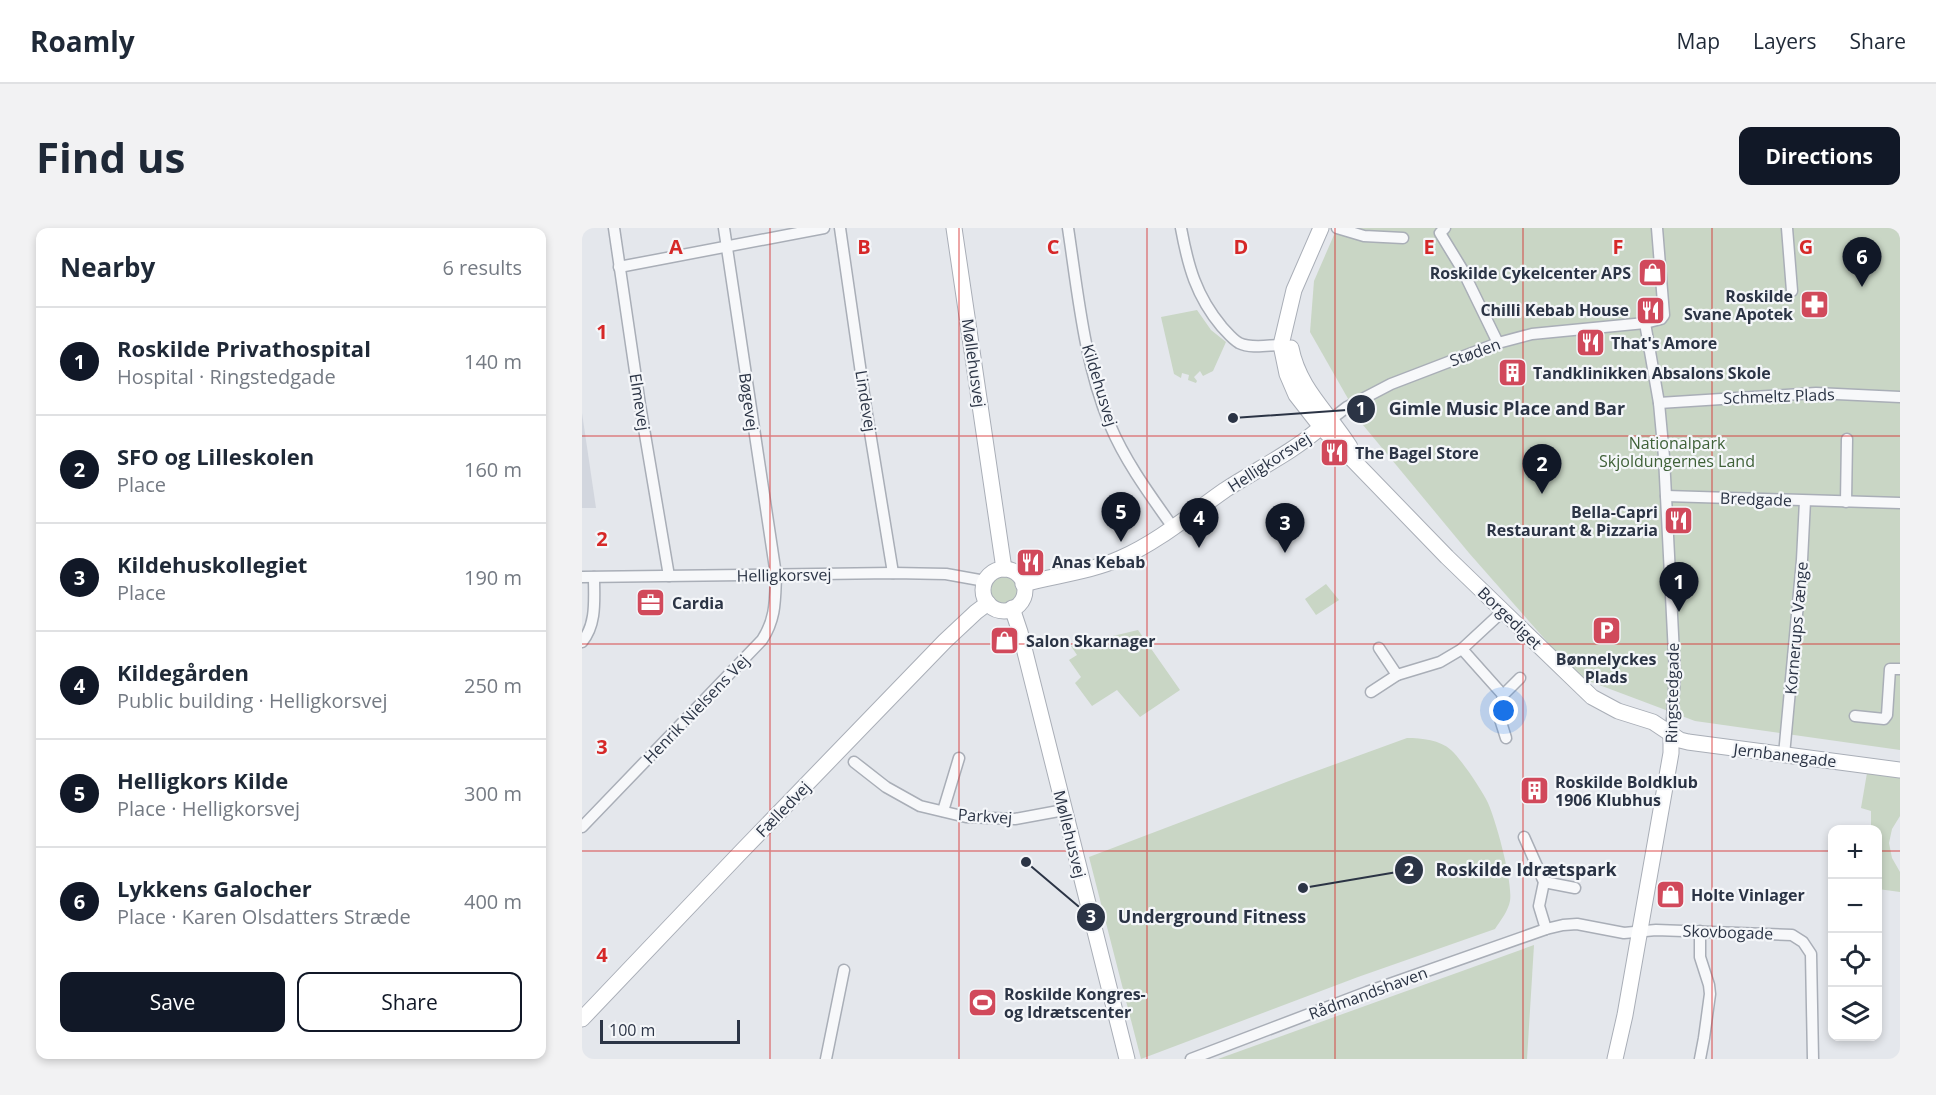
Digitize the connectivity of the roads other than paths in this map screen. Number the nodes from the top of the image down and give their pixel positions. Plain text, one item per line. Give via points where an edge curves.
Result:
1 (614, 228) edge
2 (724, 228) edge
3 (824, 228) edge
4 (840, 228) edge
5 (954, 228) edge
6 (1068, 228) edge
7 (1181, 228) edge
8 (1321, 228) edge
9 (1337, 228) edge
10 (1657, 228) edge
11 (1787, 228) edge
12 (1442, 231) edge
13 (1403, 238) dead end
14 (727, 246) junction
15 (619, 267) junction
16 (1792, 291) dead end
17 (1288, 315) junction
18 (1645, 323) junction
19 (1498, 343) junction
20 (1281, 345) junction
21 (1900, 397) edge
22 (1659, 403) junction
23 (1325, 424) junction
24 (1847, 439) dead end
25 (1666, 496) junction
26 (1805, 501) junction
27 (1846, 502) junction
28 (1900, 503) edge
29 (1172, 526) junction
30 (1004, 569) junction
31 (893, 573) junction
32 (776, 575) junction
33 (669, 576) junction
34 (588, 577) edge
35 (985, 581) junction
36 (1023, 584) junction
37 (988, 603) junction
38 (1012, 609) junction
39 (1503, 611) junction
40 (582, 642) edge
41 (1379, 648) dead end
42 (1462, 649) junction
43 (1900, 669) edge
44 (1397, 675) junction
45 (1520, 678) dead end
46 (1371, 692) dead end
47 (1503, 695) junction
48 (1855, 716) dead end
49 (1671, 735) junction
50 (1506, 738) dead end
51 (1784, 755) junction
52 (959, 758) dead end
53 (854, 762) dead end
54 (1900, 770) edge
55 (1064, 810) junction
56 (943, 811) junction
57 (582, 827) edge
58 (1524, 837) dead end
59 (1544, 882) junction
60 (1575, 888) dead end
61 (1546, 929) junction
62 (1639, 931) junction
63 (1700, 932) junction
64 (844, 970) dead end
65 (582, 1019) edge
66 (826, 1059) edge
67 (1127, 1059) edge
68 (1191, 1059) edge
69 (1615, 1059) edge
70 (1700, 1059) edge
71 (1813, 1059) edge

1 - 15 street, Elmevej
2 - 14 street, Bøgevej
3 - 14 street
4 - 31 street, Lindevej
5 - 30 street, Møllehusvej
6 - 29 street, Kildehusvej via 1090,365 1104,410 1125,455
7 - 20 street via 1188,266 1214,317 1240,343
8 - 17 street via 1294,290
9 - 13 street via 1364,236
10 - 18 street, Støden via 1664,315
11 - 16 street
12 - 19 street
14 - 15 street
14 - 32 street, Bøgevej
15 - 33 street, Elmevej
17 - 20 street
17 - 23 street via 1294,362
18 - 19 street, Støden via 1532,334
18 - 22 street, Ringstedgade
19 - 23 street, Støden via 1391,384 1347,407
20 - 23 street via 1296,395
21 - 22 street, Schmeltz Plads via 1816,393
22 - 25 street, Ringstedgade
23 - 29 street, Helligkorsvej via 1306,441
23 - 39 street, Borgediget via 1368,475
24 - 27 street
25 - 26 street, Bredgade
25 - 49 street, Ringstedgade via 1676,674
26 - 27 street, Bredgade
26 - 51 street, Kornerups Vænge
27 - 28 street, Bredgade
29 - 36 street, Helligkorsvej via 1142,547 1108,563
30 - 35 street via 993,572
30 - 36 street via 1016,573
31 - 32 street, Helligkorsvej
31 - 35 street, Helligkorsvej via 946,574
32 - 33 street, Helligkorsvej
32 - 57 street, Henrik Nielsens Vej via 774,617 762,640
33 - 34 street, Helligkorsvej
34 - 40 street via 594,605 592,623
35 - 37 street via 983,593
36 - 38 street via 1022,598
37 - 38 street via 999,610
37 - 65 street, Fælledvej via 945,642
38 - 55 street, Møllehusvej
39 - 42 street
39 - 49 street, Borgediget via 1592,697 1612,709 1653,722
41 - 44 street
42 - 44 street via 1440,663
42 - 47 street
43 - 48 street via 1890,669 1884,719
44 - 46 street
45 - 47 street
47 - 50 street via 1498,716
49 - 51 street, Jernbanegade via 1688,742
49 - 62 street, Ringstedgade
51 - 54 street, Jernbanegade
52 - 56 street, Parkvej
53 - 56 street, Parkvej via 886,788 920,806
55 - 56 street, Parkvej via 1015,819 966,817
55 - 67 street, Møllehusvej
58 - 59 street
59 - 60 street
59 - 61 street via 1539,906
61 - 62 street, Rådmandshaven via 1577,924 1624,933
61 - 68 street, Rådmandshaven
62 - 63 street, Skovbogade
62 - 69 street, Ringstedgade
63 - 70 street via 1700,957 1710,994
63 - 71 street, Skovbogade via 1780,933 1803,942 1811,954
64 - 66 street

